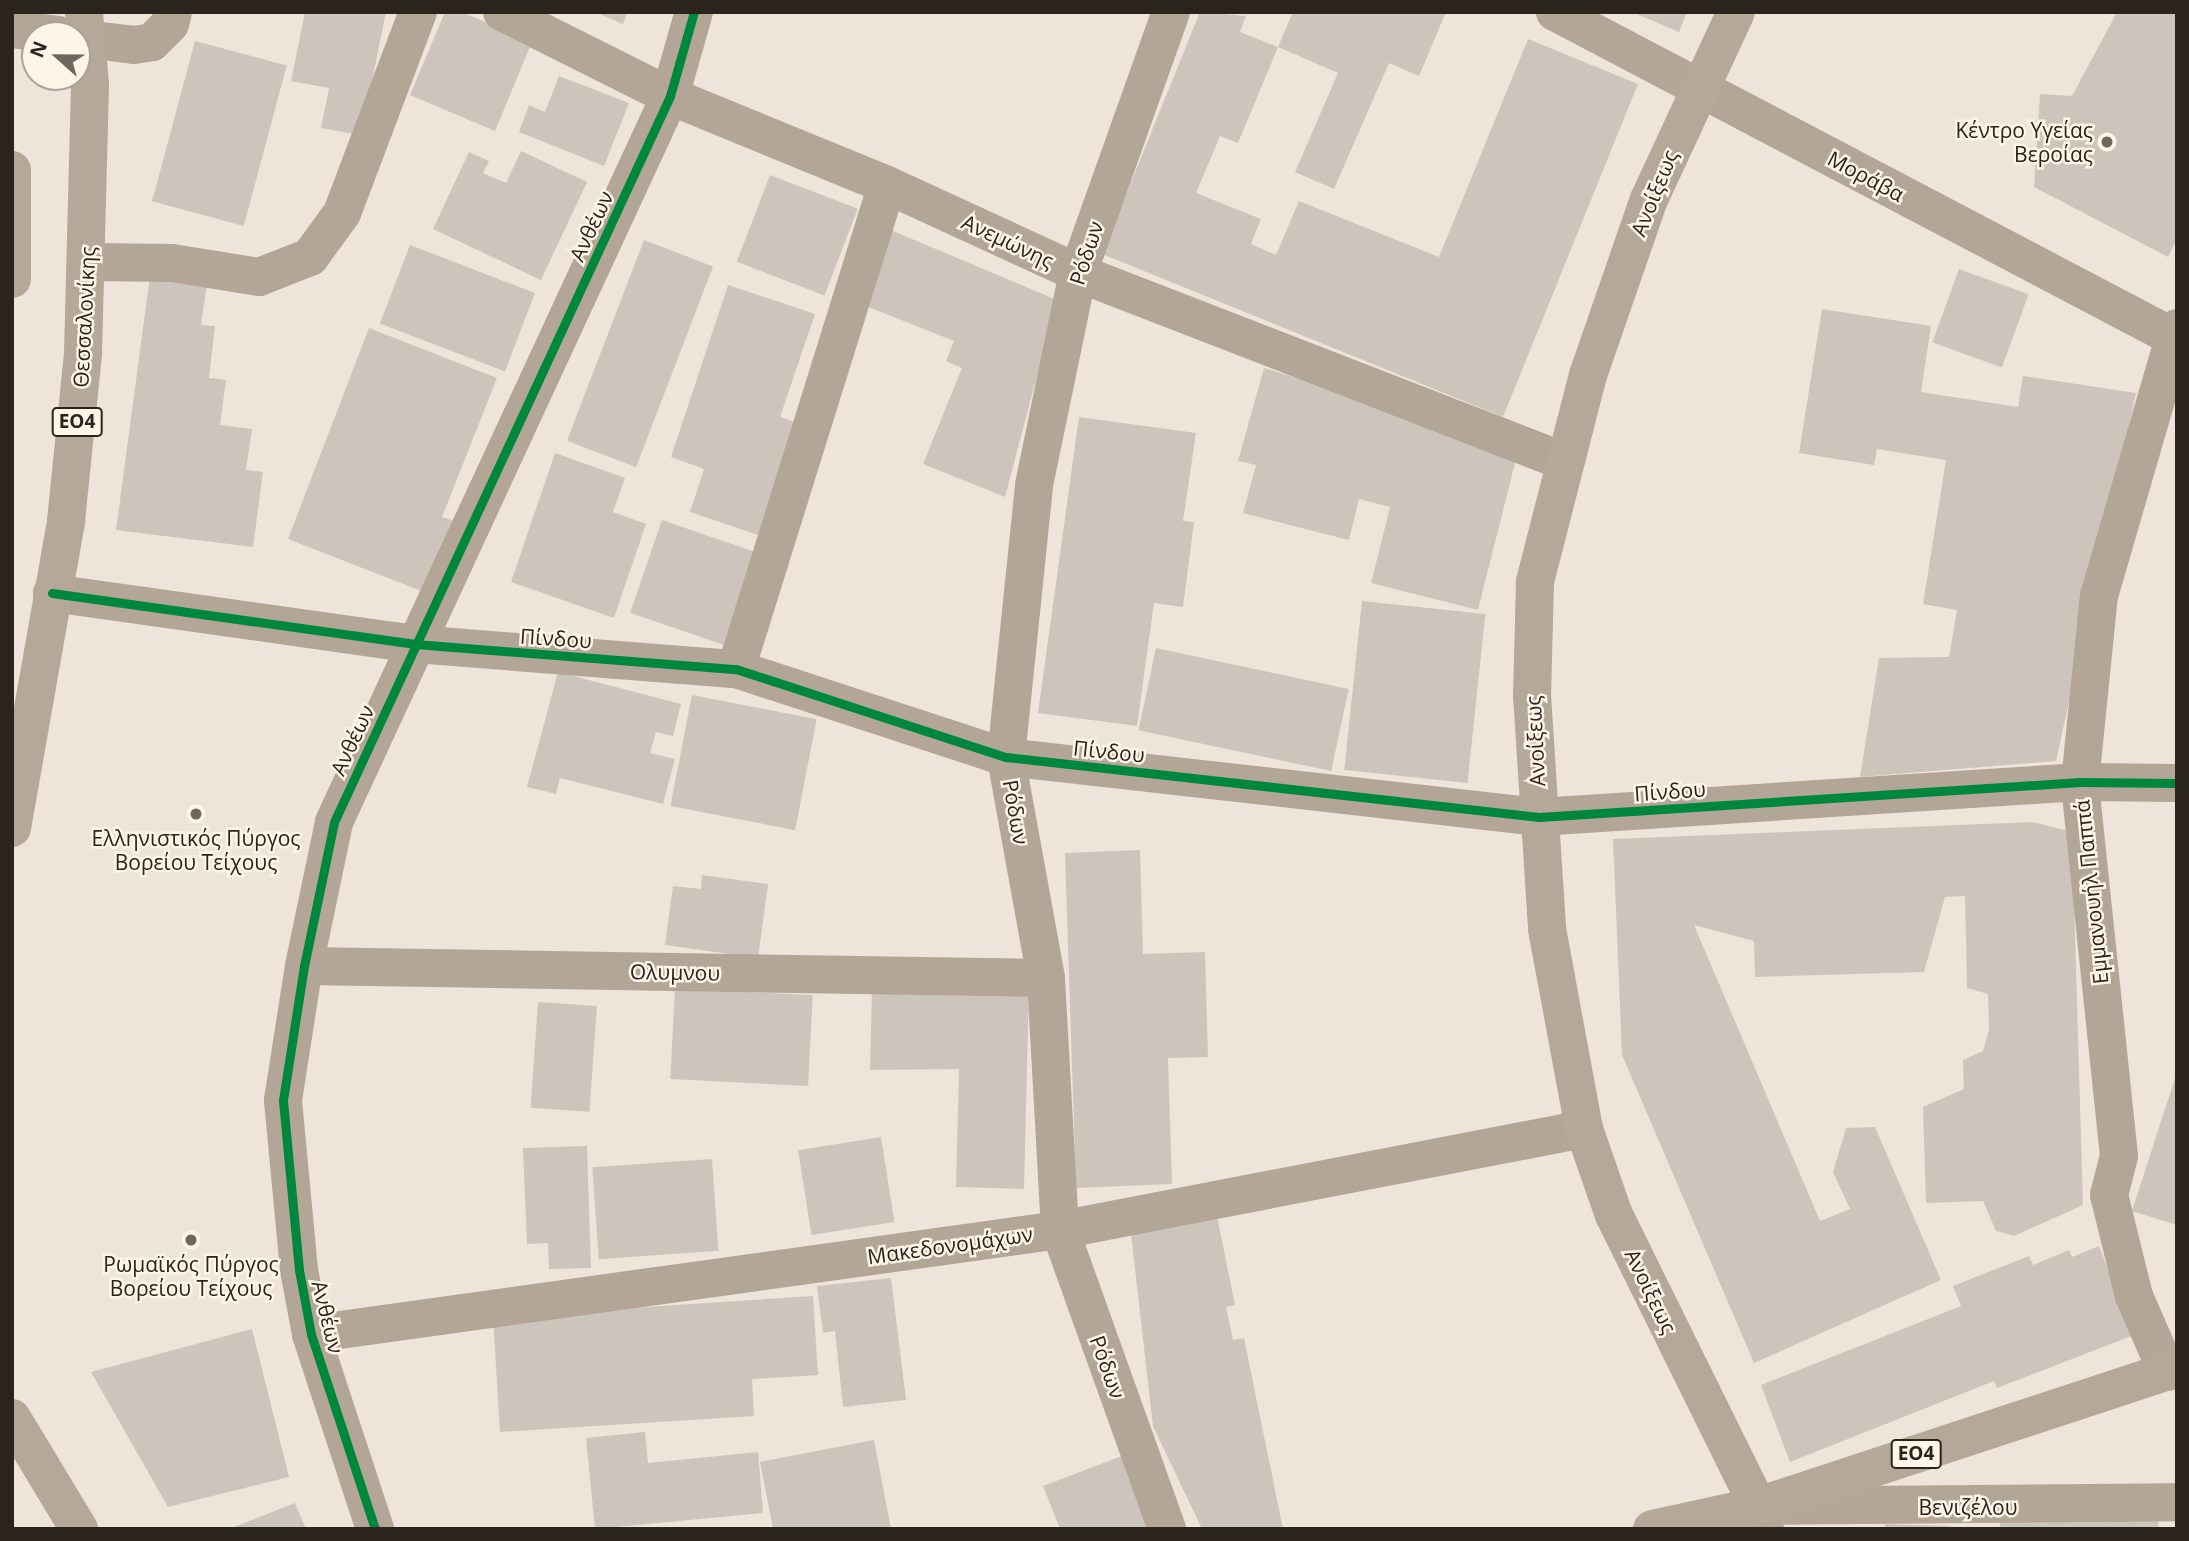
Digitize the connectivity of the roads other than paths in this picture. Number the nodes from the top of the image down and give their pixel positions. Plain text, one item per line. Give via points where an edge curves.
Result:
1 (173, 12) edge
2 (418, 12) edge
3 (502, 12) edge
4 (694, 12) edge
5 (1171, 12) edge
6 (1555, 12) edge
7 (1736, 12) edge
8 (91, 35) edge
9 (1699, 89) junction
10 (79, 91) edge
11 (670, 96) junction
12 (12, 170) edge
13 (887, 185) junction
14 (88, 262) junction
15 (1077, 273) junction
16 (12, 279) edge
17 (2175, 334) edge
18 (1563, 461) junction
19 (52, 593) junction
20 (415, 645) junction
21 (736, 669) junction
22 (1006, 757) junction
23 (2080, 782) junction
24 (2177, 783) edge
25 (1539, 817) junction
26 (12, 828) edge
27 (303, 966) junction
28 (1046, 978) junction
29 (1584, 1129) junction
30 (1060, 1230) junction
31 (311, 1334) junction
32 (2172, 1370) edge
33 (12, 1418) edge
34 (2177, 1502) edge
35 (1762, 1518) edge
36 (79, 1529) edge
37 (375, 1529) edge
38 (1167, 1529) edge
39 (1653, 1529) edge

1 - 8 street via 170,24 152,42 134,45
2 - 14 street via 342,213 310,257 259,277 172,263
3 - 11 street, Ανεμώνης
4 - 11 street, Ανθέων
5 - 15 street, Ρόδων
6 - 9 street, Μοράβα
7 - 9 main road, Ανοίξεως
9 - 17 street, Μοράβα
9 - 18 main road, Ανοίξεως via 1649,199
10 - 14 main road, Θεσσαλονίκης / ΕΟ4
11 - 13 street, Ανεμώνης
11 - 20 street, Ανθέων
12 - 16 main road
13 - 15 street, Ανεμώνης
13 - 21 street
14 - 19 main road, Θεσσαλονίκης / ΕΟ4 via 74,460
15 - 18 street, Ανεμώνης
15 - 22 street, Ρόδων via 1034,485
17 - 23 street, Εμμανουήλ Παππά via 2099,596
18 - 25 main road, Ανοίξεως via 1535,582 1532,695
19 - 20 street, Πίνδου
19 - 26 main road, Θεσσαλονίκης / ΕΟ4
20 - 21 street, Πίνδου
20 - 27 street, Ανθέων via 334,822
21 - 22 street, Πίνδου
22 - 25 street, Πίνδου
22 - 28 street, Ρόδων
23 - 24 street, Πίνδου
23 - 25 street, Πίνδου
23 - 32 street, Εμμανουήλ Παππά via 2119,1156 2109,1195 2134,1296
25 - 29 main road, Ανοίξεως via 1547,929
27 - 28 street, Ολυμνου
27 - 31 street, Ανθέων via 283,1100 299,1270
28 - 30 street, Ρόδων
29 - 30 street, Μακεδονομάχων
29 - 35 main road, Ανοίξεως via 1614,1215
30 - 31 street, Μακεδονομάχων
30 - 38 street, Ρόδων
31 - 37 street, Ανθέων
32 - 35 main road, ΕΟ4
33 - 36 main road
34 - 35 street, Βενιζέλου
35 - 39 main road, ΕΟ4

